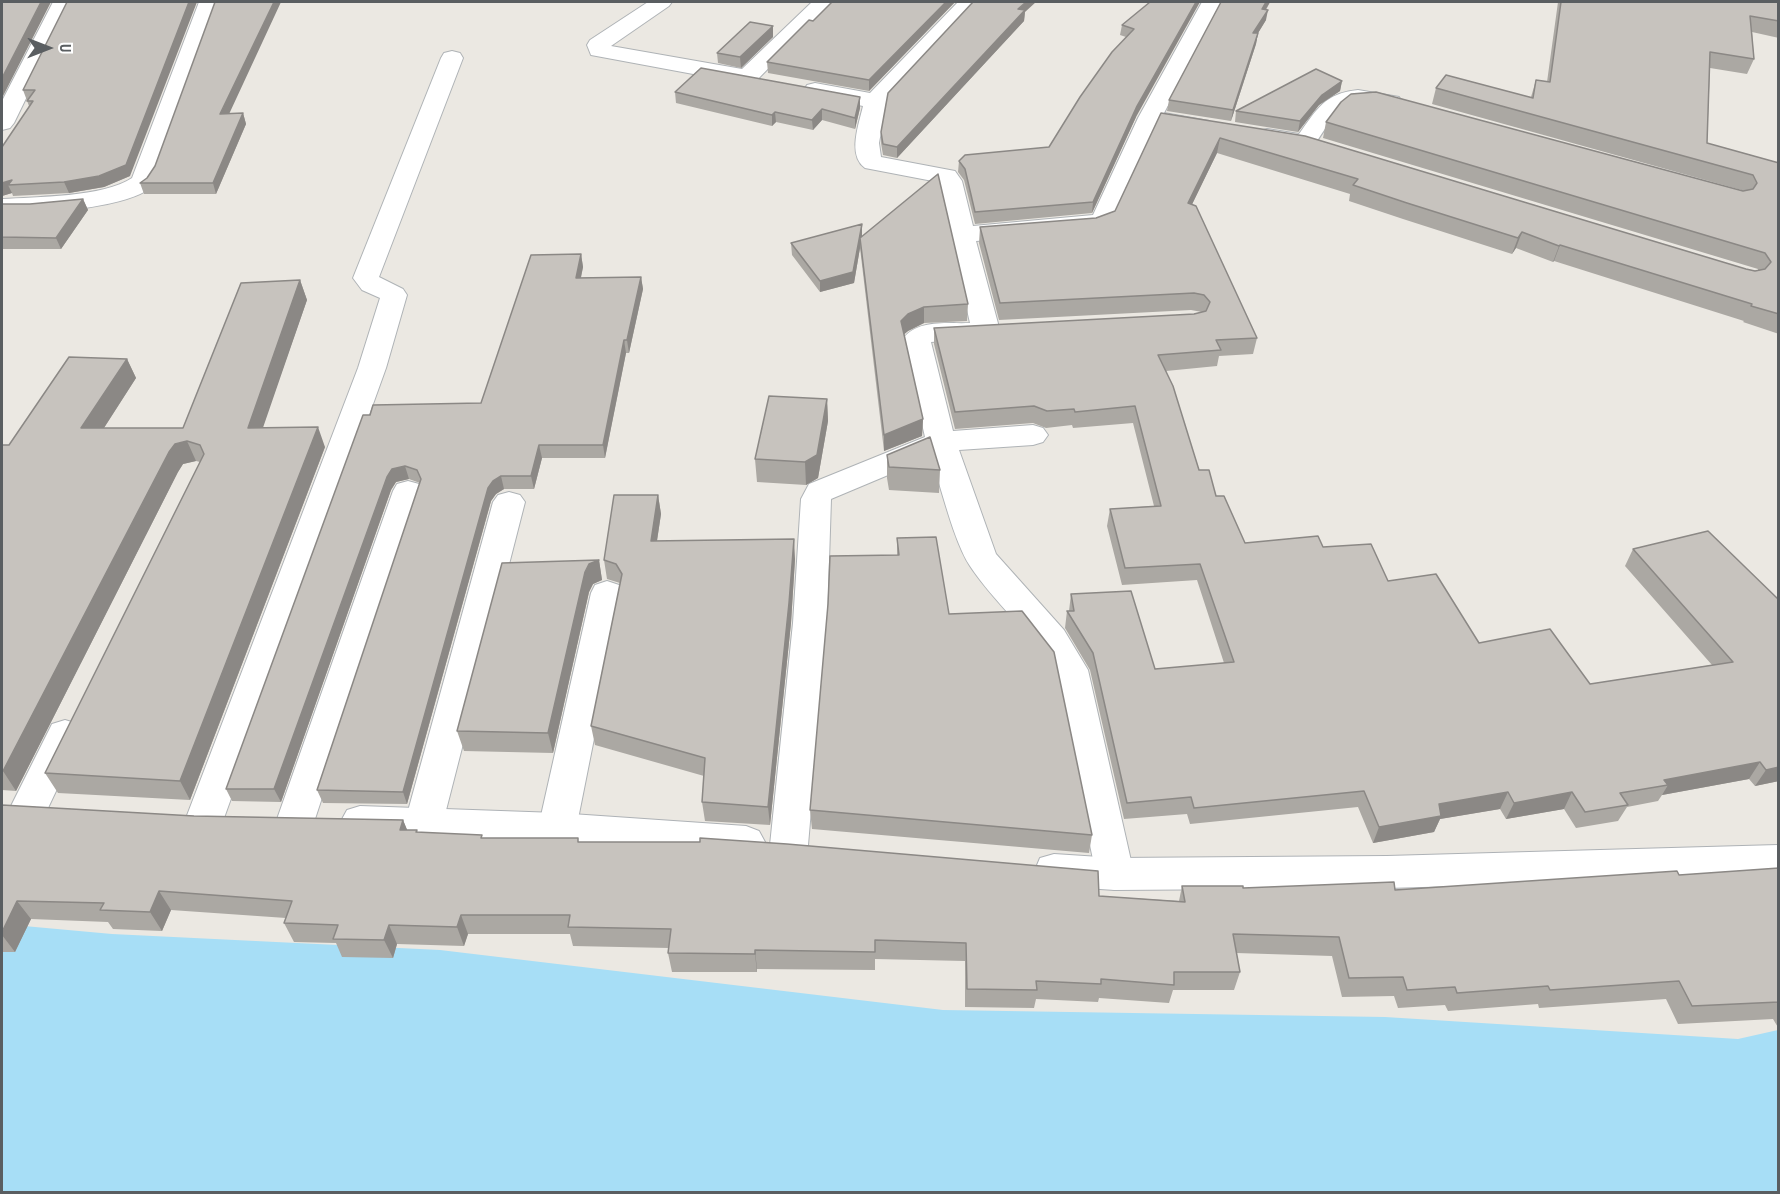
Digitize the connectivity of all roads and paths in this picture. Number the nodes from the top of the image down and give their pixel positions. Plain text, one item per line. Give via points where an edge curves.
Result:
1 (63, 2) edge
2 (209, 2) edge
3 (662, 2) edge
4 (823, 2) edge
5 (969, 2) edge
6 (1212, 2) edge
7 (452, 58) dead end
8 (747, 77) junction
9 (770, 81) edge
10 (793, 86) edge
11 (875, 101) junction
12 (1415, 108) edge
13 (3, 115) edge
14 (1150, 118) junction
15 (2, 206) edge
16 (962, 234) junction
17 (1033, 435) dead end
18 (941, 442) junction
19 (408, 491) dead end
20 (509, 502) dead end
21 (607, 593) dead end
22 (81, 703) edge
23 (31, 808) edge
24 (234, 818) junction
25 (424, 822) junction
26 (556, 829) junction
27 (1779, 861) edge
28 (1016, 867) edge
29 (1115, 874) junction

1 - 13 street
2 - 15 street via 139,185 111,195
3 - 8 street via 598,45 599,50
4 - 8 street
5 - 11 street
6 - 14 street
7 - 24 street via 366,278 394,296
8 - 9 street
10 - 11 street
11 - 16 street via 867,143 869,160 946,176
12 - 14 street via 1351,95 1335,103 1316,146
14 - 16 street via 1103,220 1094,224
16 - 18 street via 997,330 926,333 917,339
17 - 18 street
18 - 26 street via 829,486 816,499 807,847
18 - 29 street via 981,557 1052,639 1071,670
19 - 24 street
20 - 25 street
21 - 26 street
22 - 23 street
24 - 25 street
25 - 26 street
27 - 29 street via 1387,872
28 - 29 street

